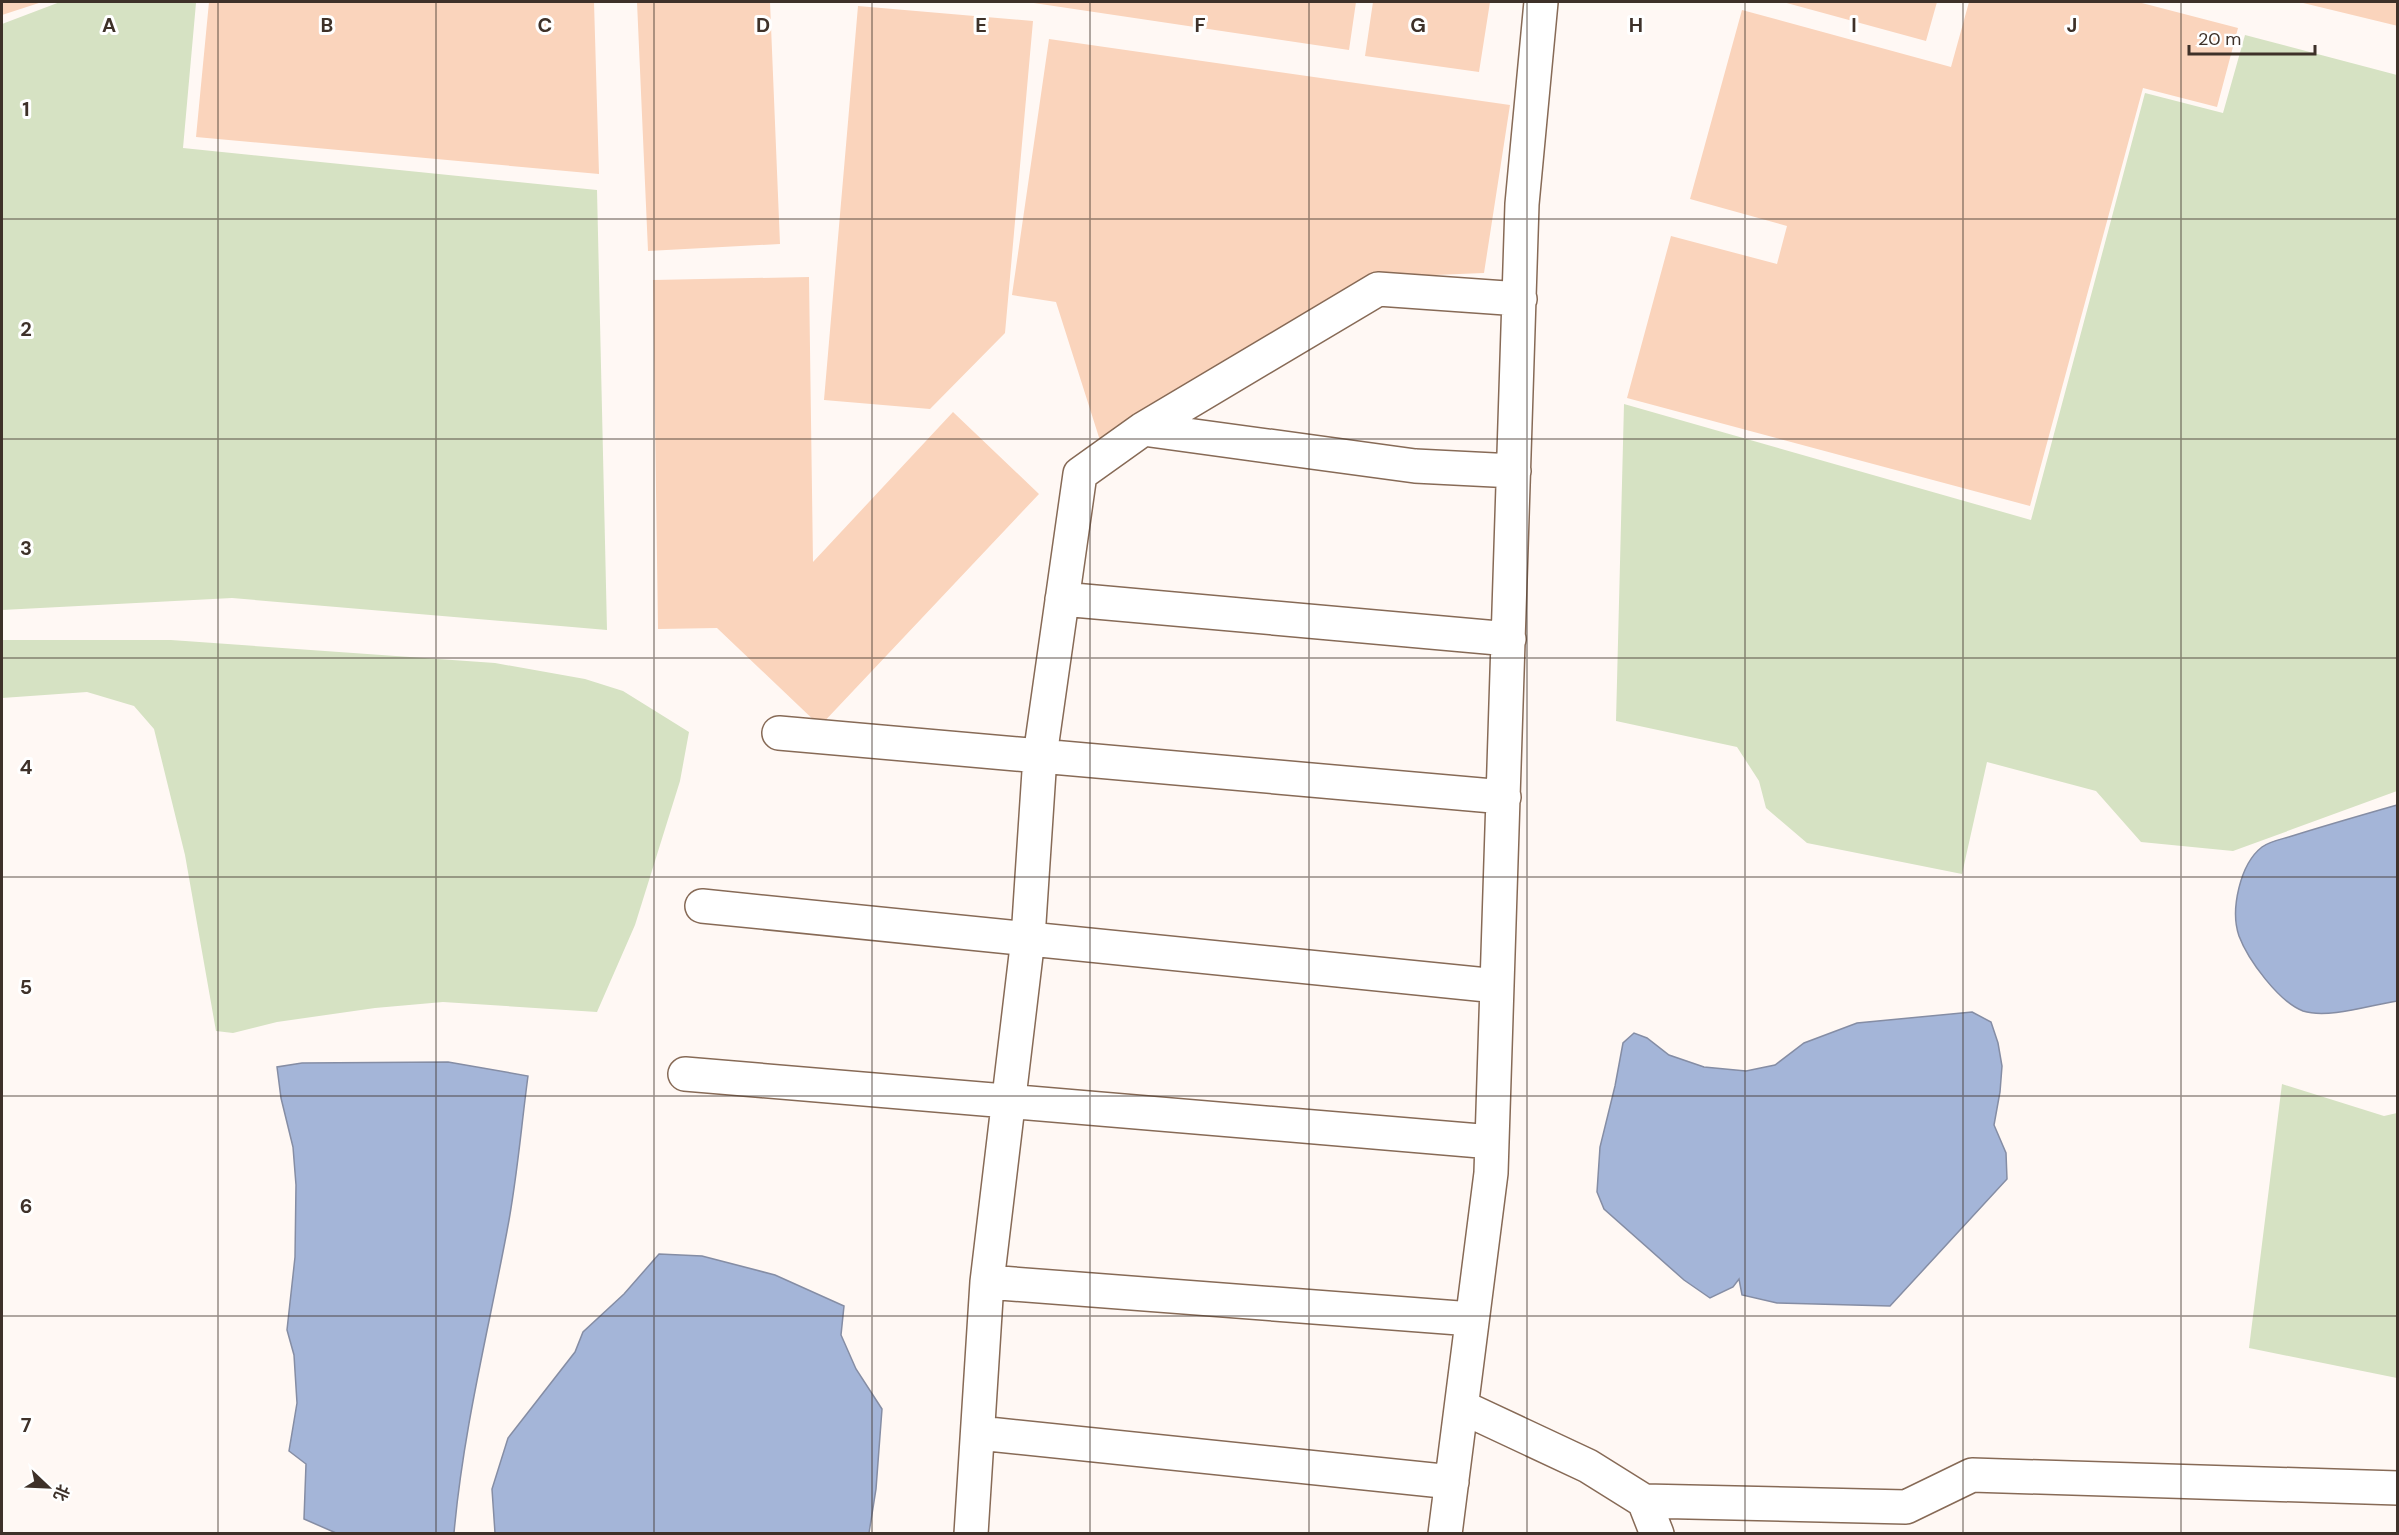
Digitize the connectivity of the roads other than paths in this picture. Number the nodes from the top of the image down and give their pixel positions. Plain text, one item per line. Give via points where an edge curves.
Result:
1 (1541, 2) edge
2 (1520, 299) junction
3 (1143, 429) junction
4 (1514, 471) junction
5 (1062, 599) junction
6 (1509, 639) junction
7 (779, 733) dead end
8 (1040, 756) junction
9 (1504, 797) junction
10 (702, 906) dead end
11 (1028, 938) junction
12 (1497, 986) junction
13 (685, 1074) dead end
14 (1010, 1101) junction
15 (1492, 1142) junction
16 (987, 1282) junction
17 (1472, 1319) junction
18 (1462, 1407) junction
19 (979, 1433) junction
20 (1452, 1482) junction
21 (2397, 1488) edge
22 (1644, 1501) junction
23 (971, 1533) edge
24 (1445, 1533) edge
25 (1657, 1533) edge

1 - 2 street via 1522,204
2 - 3 street via 1378,289
2 - 4 street
3 - 4 street via 1415,466
3 - 5 street via 1080,474
4 - 6 street
5 - 6 street
5 - 8 street
6 - 9 street
7 - 8 street
8 - 9 street
8 - 11 street
9 - 12 street
10 - 11 street
11 - 12 street
11 - 14 street
12 - 15 street
13 - 14 street
14 - 15 street
14 - 16 street
15 - 17 street
16 - 17 street
16 - 19 street
17 - 18 street
18 - 20 street
18 - 22 street via 1588,1466
19 - 20 street
19 - 23 street
20 - 24 street
21 - 22 street via 1972,1475 1906,1507
22 - 25 street

